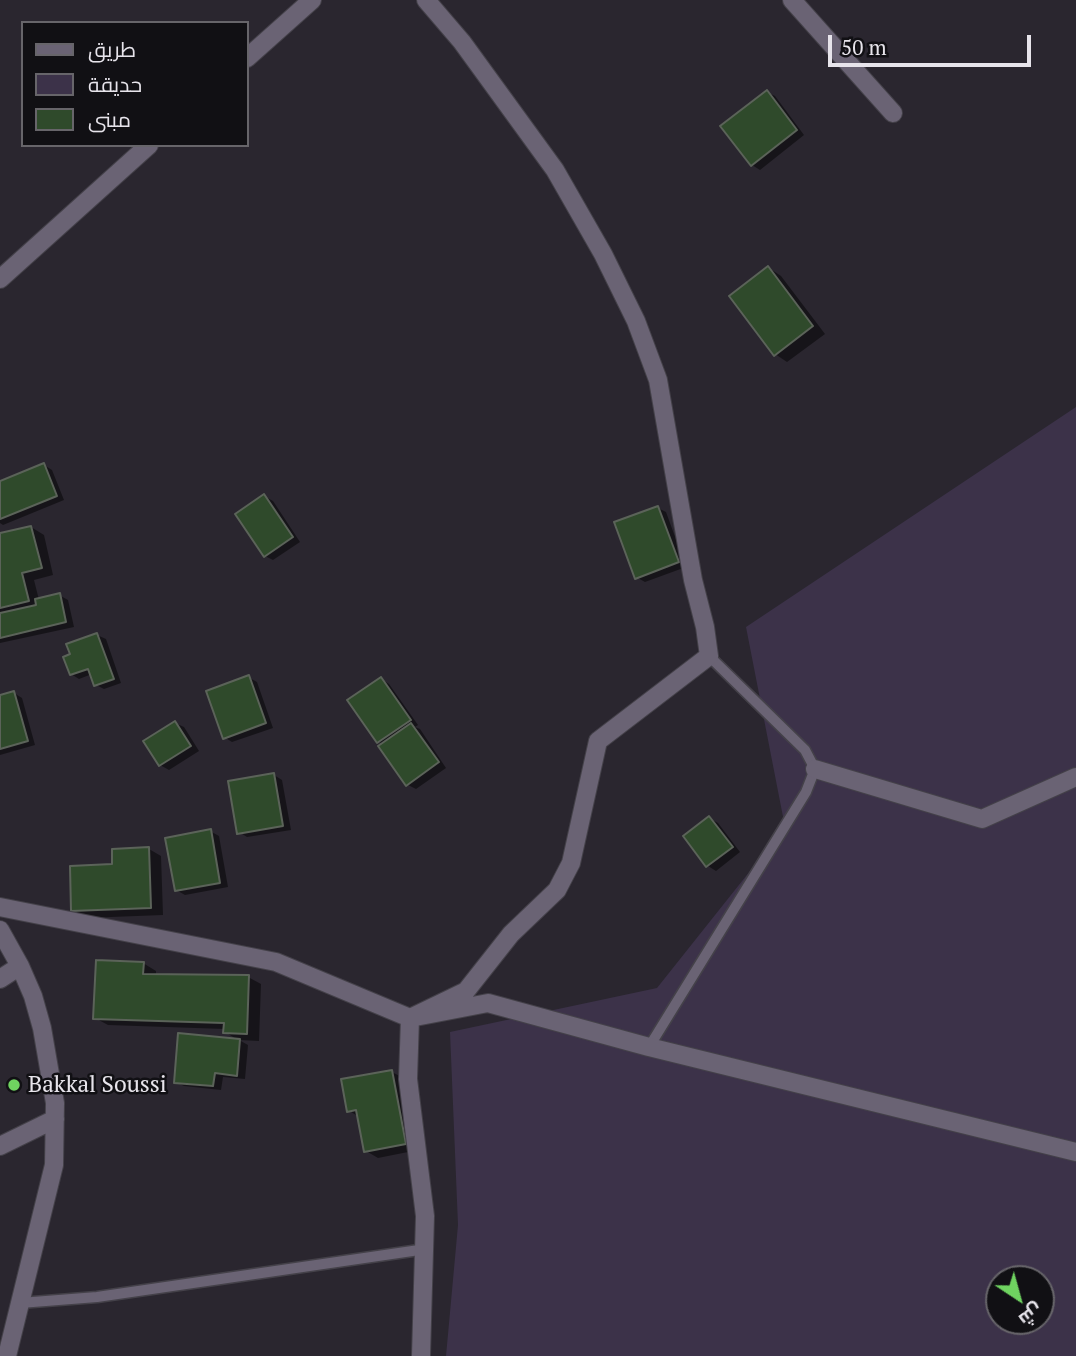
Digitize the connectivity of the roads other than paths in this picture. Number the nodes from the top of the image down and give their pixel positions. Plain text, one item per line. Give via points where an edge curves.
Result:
1 (312, 0) edge
2 (426, 0) edge
3 (792, 0) edge
4 (248, 57) edge
5 (893, 113) dead end
6 (147, 147) edge
7 (0, 279) edge
8 (709, 656) junction
9 (815, 769) junction
10 (1076, 778) edge
11 (0, 907) edge
12 (0, 930) edge
13 (20, 966) junction
14 (0, 979) edge
15 (410, 1018) junction
16 (649, 1047) junction
17 (55, 1119) junction
18 (0, 1146) edge
19 (1076, 1152) edge
20 (426, 1249) junction
21 (20, 1303) junction
22 (7, 1356) edge
23 (421, 1356) edge

1 - 4 street
2 - 8 street via 555,170 636,321 658,380
3 - 5 street
6 - 7 street
8 - 9 lane via 805,750
8 - 15 street via 598,741 572,863 556,890 511,934 466,991
9 - 10 street via 982,819
9 - 16 lane via 806,792
11 - 15 street via 276,962
12 - 13 street
13 - 14 street
13 - 17 street via 42,1028
15 - 16 street via 488,1003
15 - 20 street via 408,1079
16 - 19 street
17 - 18 street
17 - 21 street via 54,1166
20 - 21 lane via 97,1297
20 - 23 street
21 - 22 street

